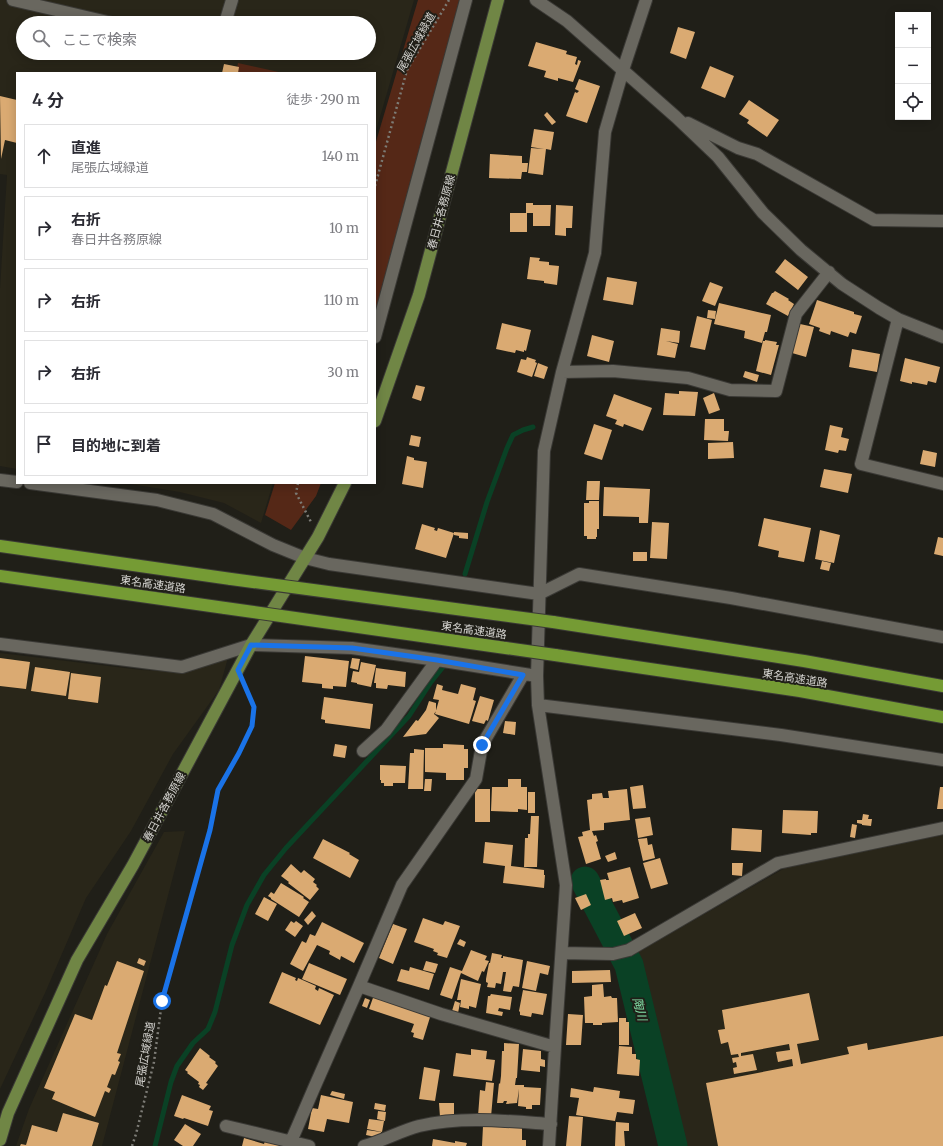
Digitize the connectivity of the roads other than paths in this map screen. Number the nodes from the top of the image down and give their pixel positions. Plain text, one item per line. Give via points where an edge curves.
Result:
1 (13, 0) edge
2 (232, 0) edge
3 (466, 0) edge
4 (498, 0) edge
5 (536, 0) edge
6 (646, 0) edge
7 (82, 16) edge
8 (227, 16) edge
9 (623, 70) junction
10 (676, 118) junction
11 (943, 221) edge
12 (829, 272) junction
13 (898, 319) junction
14 (376, 333) edge
15 (943, 336) edge
16 (562, 372) junction
17 (376, 414) edge
18 (0, 480) edge
19 (16, 482) edge
20 (37, 484) edge
21 (344, 484) edge
22 (943, 484) edge
23 (0, 546) edge
24 (305, 558) junction
25 (0, 576) edge
26 (539, 594) junction
27 (943, 637) edge
28 (0, 644) edge
29 (251, 645) junction
30 (437, 660) junction
31 (523, 675) junction
32 (537, 676) junction
33 (943, 686) edge
34 (538, 705) junction
35 (943, 717) edge
36 (363, 751) dead end
37 (943, 760) edge
38 (943, 828) edge
39 (562, 953) junction
40 (359, 986) junction
41 (555, 1047) junction
42 (551, 1124) junction
43 (226, 1126) dead end
44 (0, 1140) edge
45 (290, 1144) edge
46 (309, 1146) edge
47 (364, 1146) edge
48 (549, 1146) edge

1 - 7 street
2 - 8 street
3 - 14 street
4 - 17 main road, 春日井各務原線 via 419,295
5 - 9 street via 567,21
6 - 9 street
9 - 10 street
9 - 16 street via 605,132 595,253
10 - 11 street via 738,148 758,154 874,220
10 - 12 street via 718,157 763,213 801,250
12 - 13 street via 842,284
12 - 16 street via 796,314 776,392 730,390 688,378 613,371
13 - 15 street
13 - 22 street via 861,464
16 - 26 street via 544,451
18 - 19 street
20 - 24 street via 157,500 213,514 273,545
21 - 24 main road, 春日井各務原線
23 - 33 highway, 東名高速道路, bridge via 553,622 804,661
24 - 26 street via 329,564
24 - 29 main road, 春日井各務原線
25 - 35 highway, 東名高速道路, bridge via 800,691
26 - 27 street via 579,574 731,598
26 - 32 street
28 - 29 street via 182,667
29 - 30 street via 352,648
29 - 44 main road, 春日井各務原線 via 133,865 77,960 8,1113
30 - 31 street
30 - 36 street via 386,730
31 - 32 street
31 - 40 street via 482,745 476,779 402,885
32 - 34 street
34 - 37 street via 781,735
34 - 39 street via 566,885
38 - 39 street via 778,862 629,950 613,954
39 - 41 street
40 - 41 street via 442,1014
40 - 45 street
41 - 42 street
42 - 47 street via 484,1119 450,1122 418,1126
42 - 48 street
43 - 45 street
45 - 46 street

